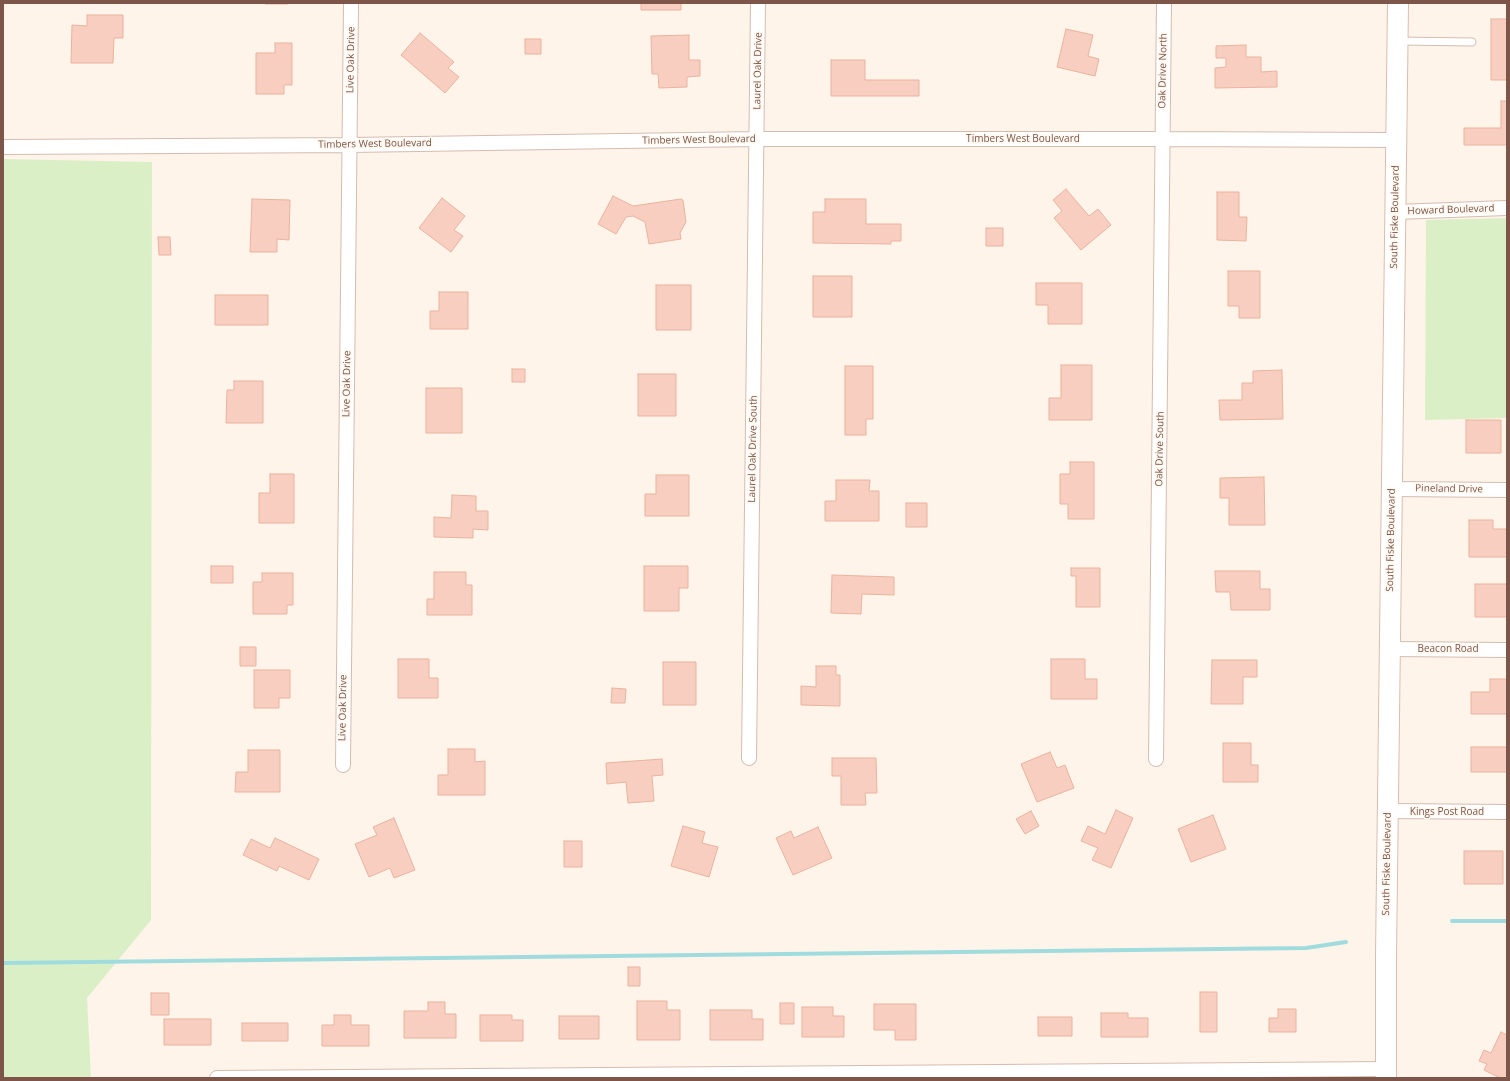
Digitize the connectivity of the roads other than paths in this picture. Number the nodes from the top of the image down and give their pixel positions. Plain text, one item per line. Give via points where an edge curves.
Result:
1 (351, 3) edge
2 (758, 3) edge
3 (1164, 3) edge
4 (1398, 3) edge
5 (1397, 41) junction
6 (1472, 42) dead end
7 (1163, 139) junction
8 (757, 140) junction
9 (1396, 140) junction
10 (350, 145) junction
11 (3, 147) edge
12 (1507, 208) edge
13 (1395, 212) junction
14 (1391, 489) junction
15 (1507, 490) edge
16 (1389, 649) junction
17 (1507, 650) edge
18 (749, 758) dead end
19 (1156, 759) dead end
20 (343, 765) dead end
21 (1388, 811) junction
22 (1507, 812) edge
23 (1386, 1073) edge
24 (217, 1078) edge

1 - 10 street, Live Oak Drive
2 - 8 street, Laurel Oak Drive
3 - 7 street, Oak Drive North
4 - 5 main road, South Fiske Boulevard
5 - 6 lane
5 - 9 main road, South Fiske Boulevard
7 - 8 street, Timbers West Boulevard
7 - 9 street, Timbers West Boulevard
7 - 19 street, Oak Drive South
8 - 10 street, Timbers West Boulevard
8 - 18 street, Laurel Oak Drive South
9 - 13 main road, South Fiske Boulevard
10 - 11 street, Timbers West Boulevard
10 - 20 street, Live Oak Drive
12 - 13 street, Howard Boulevard
13 - 14 main road, South Fiske Boulevard
14 - 15 street, Pineland Drive
14 - 16 main road, South Fiske Boulevard
16 - 17 street, Beacon Road
16 - 21 main road, South Fiske Boulevard
21 - 22 street, Kings Post Road
21 - 23 main road, South Fiske Boulevard
23 - 24 street

